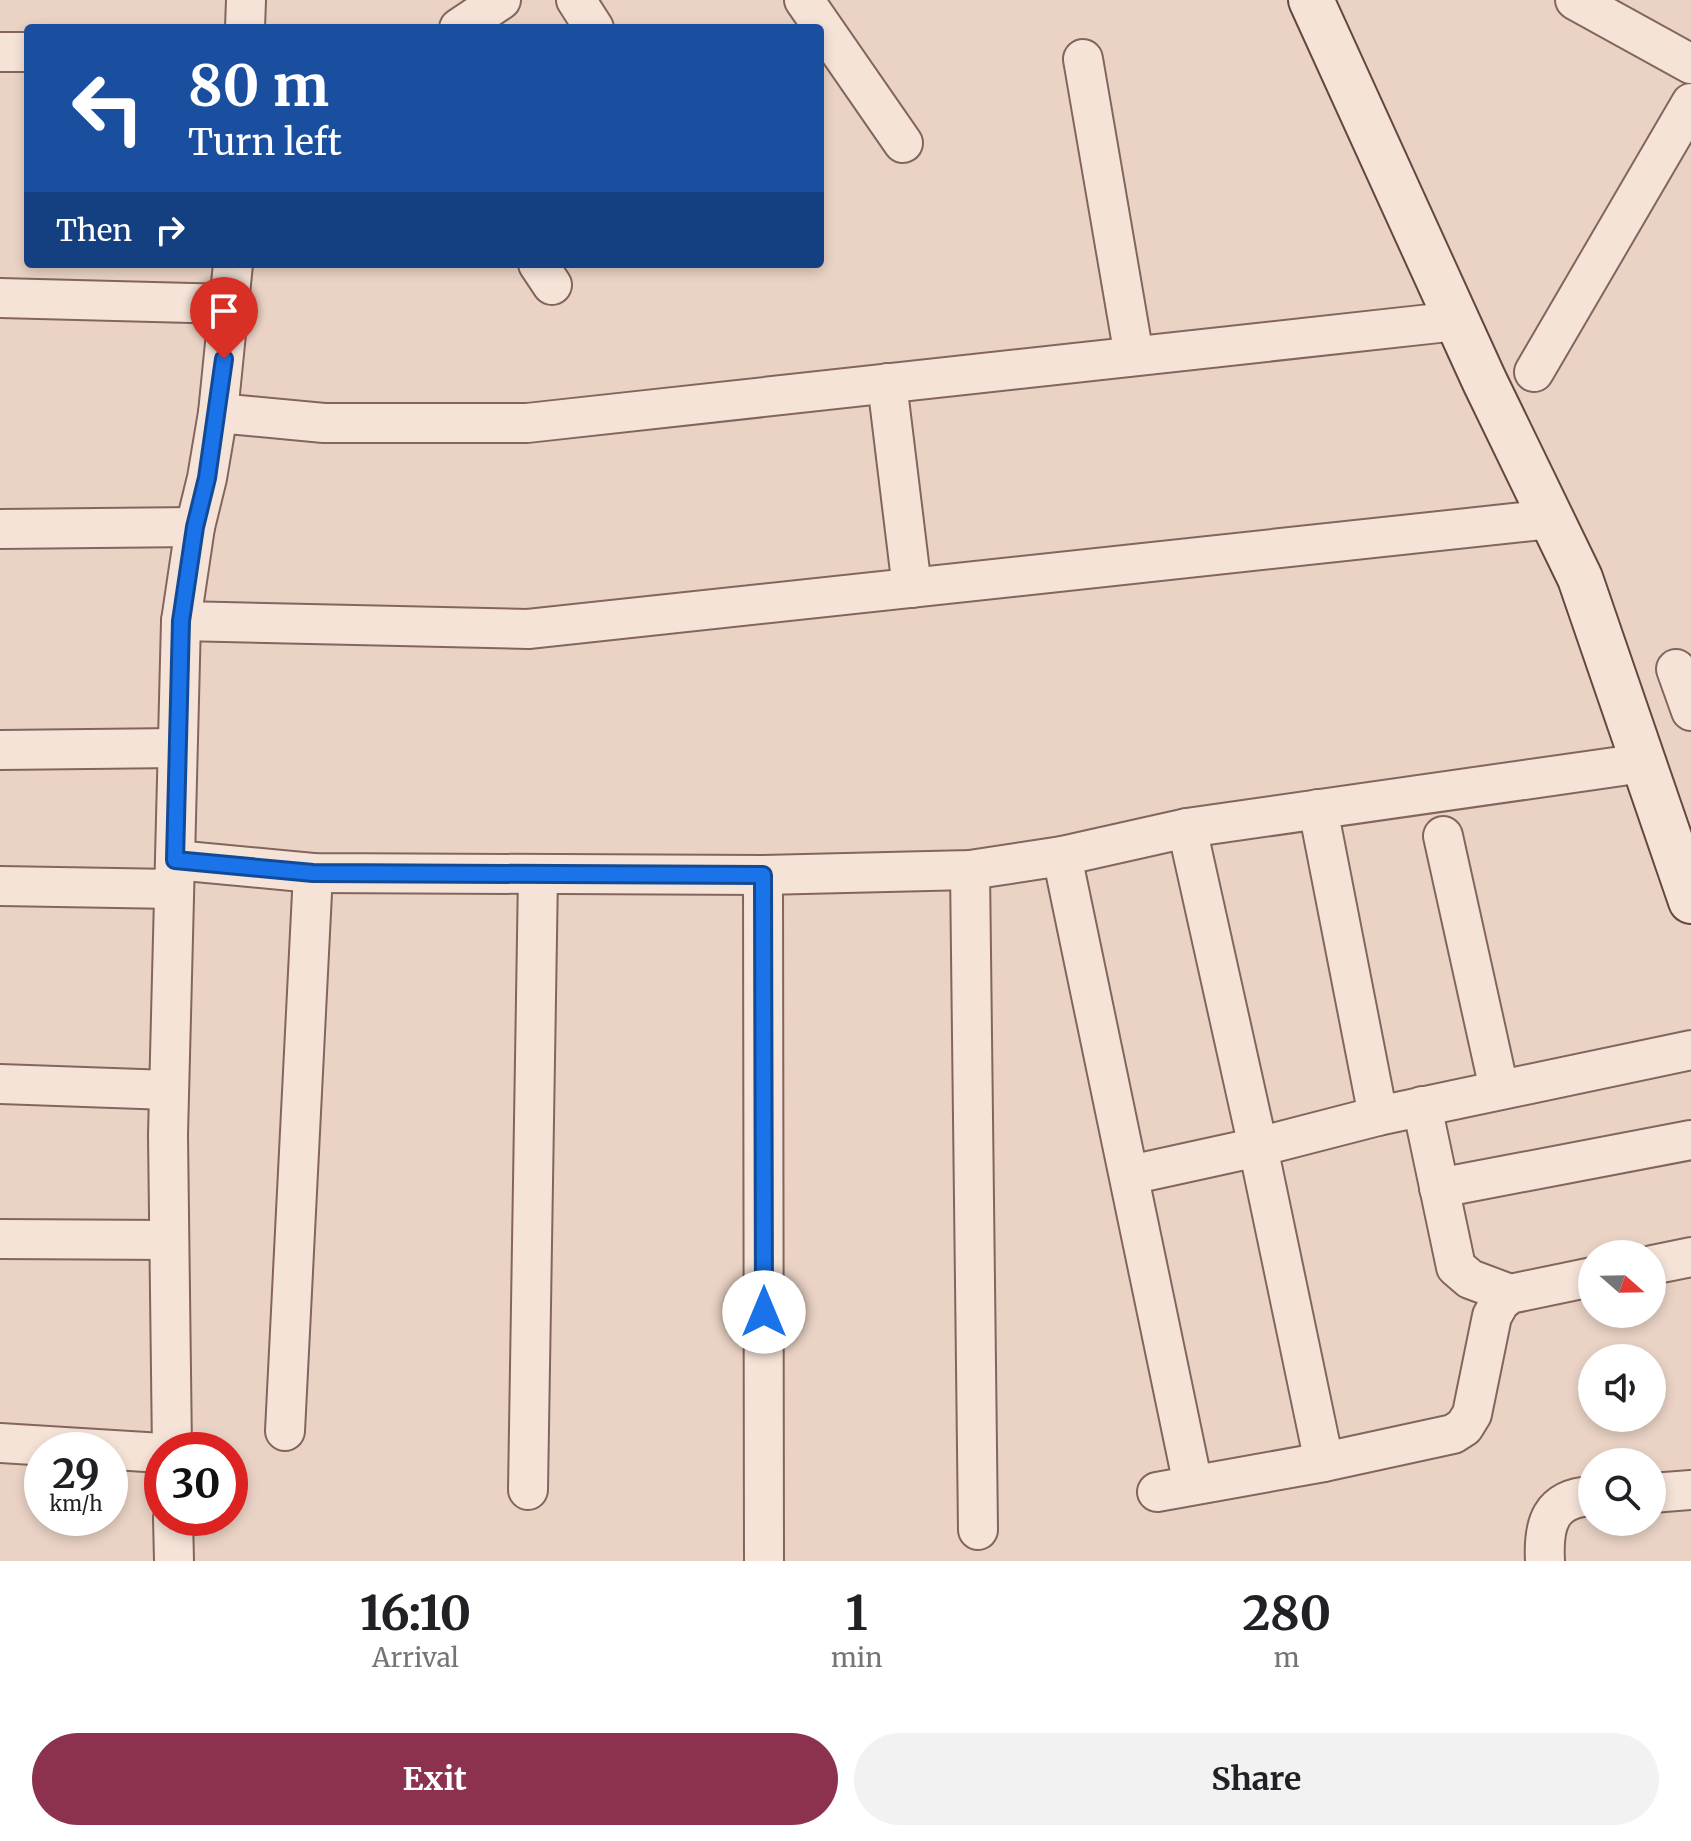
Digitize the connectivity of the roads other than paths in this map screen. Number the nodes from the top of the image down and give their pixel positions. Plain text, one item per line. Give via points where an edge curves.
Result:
1 (246, 0) edge
2 (501, 0) edge
3 (576, 0) edge
4 (804, 0) edge
5 (1311, 0) edge
6 (1575, 0) edge
7 (245, 24) edge
8 (465, 24) edge
9 (591, 24) edge
10 (821, 24) edge
11 (824, 29) edge
12 (0, 52) edge
13 (24, 52) edge
14 (1083, 59) dead end
15 (1691, 64) edge
16 (1691, 103) edge
17 (903, 143) dead end
18 (233, 268) edge
19 (0, 298) edge
20 (230, 304) junction
21 (1457, 321) junction
22 (1134, 356) junction
23 (1534, 372) dead end
24 (887, 383) junction
25 (218, 413) junction
26 (1551, 519) junction
27 (195, 527) junction
28 (0, 529) edge
29 (912, 588) junction
30 (181, 621) junction
31 (1676, 669) dead end
32 (1691, 711) edge
33 (177, 748) junction
34 (0, 750) edge
35 (1643, 763) junction
36 (1318, 809) junction
37 (1187, 828) junction
38 (1678, 828) edge
39 (1443, 836) dead end
40 (1062, 856) junction
41 (970, 870) junction
42 (313, 873) junction
43 (174, 875) junction
44 (538, 875) junction
45 (763, 875) junction
46 (0, 886) edge
47 (1691, 901) edge
48 (1691, 1050) edge
49 (0, 1084) edge
50 (1499, 1089) junction
51 (169, 1090) junction
52 (1422, 1106) junction
53 (1378, 1116) junction
54 (1691, 1140) edge
55 (1258, 1147) junction
56 (1130, 1175) junction
57 (1439, 1188) junction
58 (0, 1239) edge
59 (169, 1240) junction
60 (1691, 1257) edge
61 (1666, 1262) edge
62 (1578, 1280) edge
63 (1510, 1294) junction
64 (285, 1431) dead end
65 (172, 1432) edge
66 (0, 1443) edge
67 (144, 1452) edge
68 (1324, 1462) junction
69 (528, 1490) dead end
70 (1691, 1490) edge
71 (1666, 1492) edge
72 (1578, 1497) edge
73 (978, 1530) dead end
74 (173, 1536) edge
75 (174, 1561) edge
76 (764, 1561) edge
77 (1545, 1561) edge

1 - 7 street
2 - 8 street
3 - 9 street
4 - 10 street
5 - 21 street
6 - 15 street
11 - 17 street
12 - 13 street
14 - 22 street
16 - 23 street
18 - 20 street
19 - 20 street
20 - 25 street
21 - 22 street
21 - 26 street
22 - 24 street
24 - 25 street via 527,423 324,423
24 - 29 street
25 - 27 street
26 - 29 street
26 - 35 street via 1580,578
27 - 28 street
27 - 30 street
29 - 30 street via 528,629
30 - 33 street
31 - 32 street
33 - 34 street
33 - 43 street
35 - 36 street
35 - 38 street
36 - 37 street
36 - 53 street
37 - 40 street
37 - 55 street
38 - 47 street
39 - 50 street
40 - 41 street
40 - 56 street
41 - 45 street
41 - 73 street
42 - 43 street
42 - 44 street
42 - 64 street
43 - 46 street
43 - 51 street
44 - 45 street
44 - 69 street
45 - 76 street
48 - 50 street
49 - 51 street
50 - 52 street
51 - 59 street
52 - 53 street
52 - 57 street
53 - 55 street
54 - 57 street
55 - 56 street
55 - 68 street
56 - 68 street via 1175,1488
57 - 63 street via 1456,1267 1470,1279
58 - 59 street
59 - 65 street
60 - 61 street
62 - 63 street
63 - 68 street via 1492,1316 1472,1414 1464,1427 1453,1434
66 - 67 street
70 - 71 street
72 - 77 street via 1560,1504 1550,1520 1544,1536
74 - 75 street

